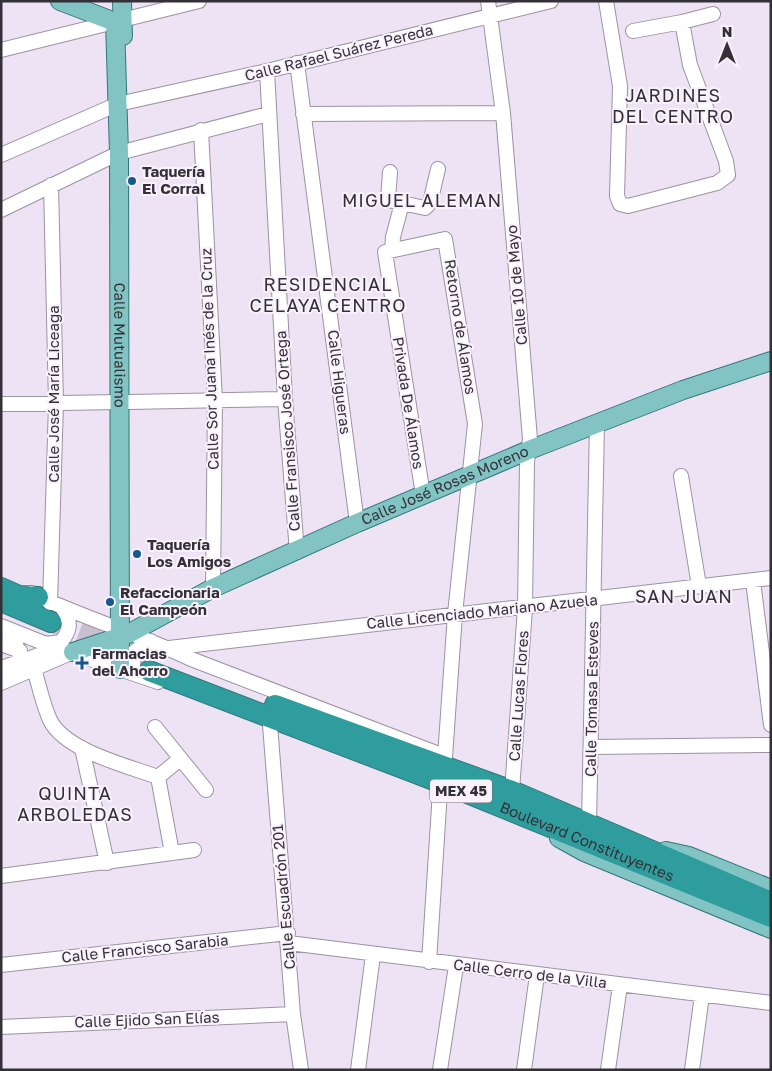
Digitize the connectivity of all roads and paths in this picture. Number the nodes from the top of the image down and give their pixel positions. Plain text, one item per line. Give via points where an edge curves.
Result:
1 (60, 1) edge
2 (122, 1) edge
3 (199, 1) edge
4 (488, 1) edge
5 (551, 1) edge
6 (606, 1) edge
7 (713, 14) dead end
8 (490, 16) junction
9 (119, 22) junction
10 (682, 22) junction
11 (633, 30) dead end
12 (1, 50) edge
13 (296, 63) junction
14 (267, 71) junction
15 (122, 103) junction
16 (503, 113) junction
17 (268, 114) junction
18 (303, 114) junction
19 (201, 130) junction
20 (123, 152) junction
21 (1, 155) edge
22 (438, 169) dead end
23 (390, 172) dead end
24 (51, 186) junction
25 (402, 203) junction
26 (1, 210) edge
27 (389, 251) junction
28 (771, 361) edge
29 (285, 399) junction
30 (215, 400) junction
31 (124, 402) junction
32 (56, 403) junction
33 (1, 404) edge
34 (597, 423) junction
35 (529, 450) junction
36 (469, 476) junction
37 (681, 476) dead end
38 (422, 495) junction
39 (357, 523) junction
40 (297, 552) junction
41 (771, 578) edge
42 (1, 579) edge
43 (753, 580) junction
44 (699, 586) junction
45 (1, 588) edge
46 (213, 588) junction
47 (594, 600) junction
48 (1, 601) edge
49 (525, 608) junction
50 (455, 614) junction
51 (2, 622) edge
52 (53, 626) junction
53 (122, 633) junction
54 (151, 641) junction
55 (1, 644) edge
56 (192, 652) junction
57 (20, 656) junction
58 (1, 668) edge
59 (34, 669) junction
60 (139, 669) junction
61 (1, 682) edge
62 (270, 725) junction
63 (771, 725) edge
64 (155, 726) dead end
65 (771, 745) edge
66 (591, 746) junction
67 (82, 748) junction
68 (446, 757) junction
69 (180, 759) junction
70 (158, 777) junction
71 (461, 781) junction
72 (206, 790) dead end
73 (440, 791) junction
74 (512, 791) junction
75 (510, 812) junction
76 (589, 824) junction
77 (638, 846) junction
78 (194, 850) dead end
79 (172, 853) junction
80 (107, 863) junction
81 (1, 876) edge
82 (771, 889) edge
83 (771, 902) edge
84 (771, 917) edge
85 (771, 929) edge
86 (288, 938) junction
87 (372, 955) junction
88 (429, 962) junction
89 (1, 965) edge
90 (456, 966) junction
91 (537, 975) junction
92 (620, 985) junction
93 (702, 995) junction
94 (771, 1003) edge
95 (293, 1014) junction
96 (1, 1027) edge
97 (301, 1070) edge
98 (358, 1070) edge
99 (440, 1070) edge
100 (524, 1070) edge
101 (608, 1070) edge
102 (692, 1070) edge

1 - 9 main road
2 - 9 main road, Calle Mutualismo
3 - 9 street
4 - 8 street, Calle 10 de Mayo
5 - 8 street, Calle Rafael Suárez Pereda
6 - 10 street via 620,86 616,196 620,204 628,206 717,183 728,174 690,65
7 - 10 street
8 - 13 street, Calle Rafael Suárez Pereda
8 - 16 street, Calle 10 de Mayo
9 - 12 street
9 - 15 main road, Calle Mutualismo
10 - 11 street
13 - 14 street, Calle Rafael Suárez Pereda
13 - 18 street, Calle Higueras
14 - 15 street, Calle Rafael Suárez Pereda
14 - 17 street, Calle Fransisco José Ortega
15 - 20 main road, Calle Mutualismo
15 - 21 street, Calle Rafael Suárez Pereda
16 - 18 street
16 - 35 street, Calle 10 de Mayo
17 - 19 street
17 - 29 street, Calle Fransisco José Ortega
18 - 39 street, Calle Higueras
19 - 20 street
19 - 30 street, Calle Sor Juana Inés de la Cruz
20 - 24 street
20 - 31 main road, Calle Mutualismo
22 - 25 street via 430,203 425,208
23 - 25 street via 387,197 392,202
24 - 26 street
24 - 32 street, Calle José María Liceaga
25 - 27 street, Privada De Álamos
27 - 36 street, Retorno de Álamos via 445,239 476,424
27 - 38 street, Privada De Álamos
28 - 34 main road, Calle José Rosas Moreno
29 - 30 street
29 - 40 street, Calle Fransisco José Ortega
30 - 31 street
30 - 46 street, Calle Sor Juana Inés de la Cruz
31 - 32 street
31 - 53 main road, Calle Mutualismo
32 - 33 street
32 - 52 street, Calle José María Liceaga
34 - 35 main road, Calle José Rosas Moreno
34 - 47 street, Calle Tomasa Esteves
35 - 36 main road, Calle José Rosas Moreno
35 - 49 street, Calle Lucas Flores
36 - 38 main road, Calle José Rosas Moreno
36 - 50 street
37 - 44 street
38 - 39 main road, Calle José Rosas Moreno
39 - 40 main road, Calle José Rosas Moreno
40 - 46 main road, Calle José Rosas Moreno
41 - 43 street, Calle Licenciado Mariano Azuela
42 - 52 street
43 - 44 street, Calle Licenciado Mariano Azuela
43 - 63 street
44 - 47 street, Calle Licenciado Mariano Azuela
45 - 52 highway via 19,596
46 - 53 main road, Calle José Rosas Moreno
47 - 49 street, Calle Licenciado Mariano Azuela
47 - 66 street, Calle Tomasa Esteves
48 - 52 highway
49 - 50 street, Calle Licenciado Mariano Azuela
49 - 74 street, Calle Lucas Flores
50 - 56 street, Calle Licenciado Mariano Azuela
50 - 68 street
51 - 52 highway
51 - 57 street via 15,641
52 - 53 main road, Calle José Rosas Moreno
52 - 53 street
52 - 57 street
52 - 59 street
52 - 60 street
53 - 54 street
53 - 60 main road, Calle Mutualismo
54 - 56 street, Calle Licenciado Mariano Azuela
54 - 60 street via 134,652 132,666
55 - 57 street
56 - 68 street
57 - 58 street
59 - 61 street
59 - 67 street via 51,721 64,738
60 - 62 street
60 - 71 highway, Boulevard Constituyentes / MEX 45
62 - 73 street
62 - 86 street, Calle Escuadrón 201
64 - 69 street
65 - 66 street
66 - 76 street, Calle Tomasa Esteves
67 - 70 street
67 - 80 street
68 - 71 street
69 - 70 street
69 - 72 street
70 - 79 street
71 - 73 street
71 - 74 highway, Boulevard Constituyentes / MEX 45
71 - 75 highway, Boulevard Constituyentes / MEX 45
73 - 88 street
74 - 76 highway, Boulevard Constituyentes / MEX 45
75 - 84 highway, Boulevard Constituyentes / MEX 45
75 - 85 main road via 584,852
76 - 77 highway, Boulevard Constituyentes / MEX 45
77 - 82 main road via 689,856
77 - 83 highway, Boulevard Constituyentes / MEX 45
78 - 79 street
79 - 80 street
80 - 81 street
86 - 87 street, Calle Cerro de la Villa
86 - 89 street, Calle Francisco Sarabia
86 - 95 street, Calle Escuadrón 201
87 - 88 street, Calle Cerro de la Villa
87 - 98 street
88 - 90 street, Calle Cerro de la Villa
90 - 91 street, Calle Cerro de la Villa
90 - 99 street
91 - 92 street, Calle Cerro de la Villa
91 - 100 street
92 - 93 street, Calle Cerro de la Villa
92 - 101 street
93 - 94 street, Calle Cerro de la Villa
93 - 102 street
95 - 96 street, Calle Ejido San Elías
95 - 97 street, Calle Escuadrón 201

